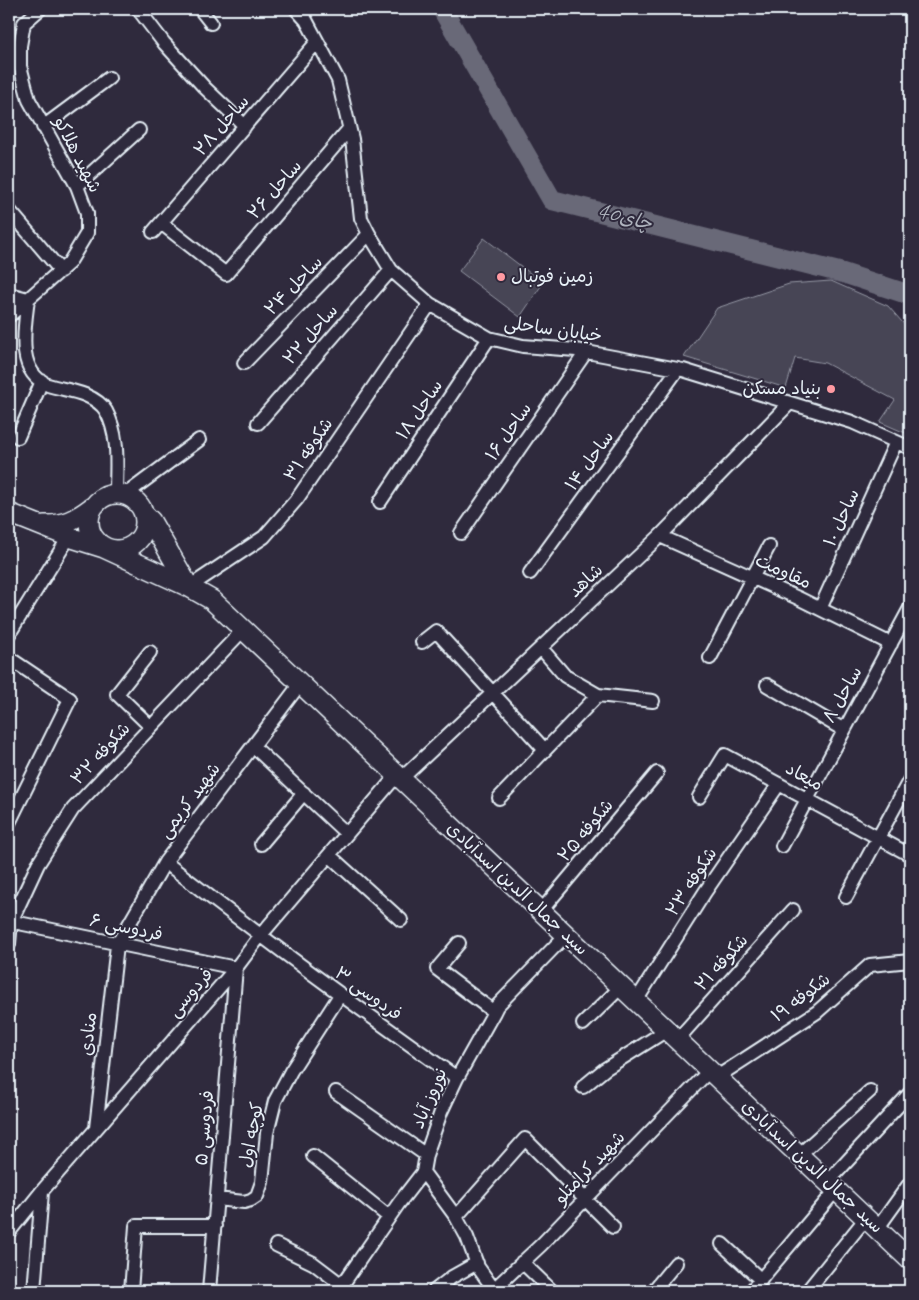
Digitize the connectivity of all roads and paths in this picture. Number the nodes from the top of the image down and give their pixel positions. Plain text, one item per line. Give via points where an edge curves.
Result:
1 (40, 9) edge
2 (138, 9) edge
3 (200, 9) edge
4 (296, 9) edge
5 (211, 23) dead end
6 (317, 42) junction
7 (109, 78) dead end
8 (245, 126) junction
9 (44, 127) junction
10 (349, 129) junction
11 (139, 130) dead end
12 (76, 186) junction
13 (9, 210) edge
14 (369, 234) junction
15 (391, 270) junction
16 (61, 271) junction
17 (226, 274) joint
18 (9, 294) edge
19 (28, 298) junction
20 (430, 304) junction
21 (9, 316) edge
22 (489, 338) junction
23 (586, 352) junction
24 (244, 363) dead end
25 (678, 369) junction
26 (42, 381) junction
27 (790, 403) junction
28 (258, 423) dead end
29 (18, 437) dead end
30 (199, 440) dead end
31 (896, 442) junction
32 (910, 448) edge
33 (120, 494) junction
34 (380, 502) dead end
35 (92, 507) junction
36 (9, 513) edge
37 (144, 514) junction
38 (40, 525) junction
39 (461, 532) dead end
40 (660, 536) junction
41 (69, 537) junction
42 (769, 546) dead end
43 (104, 548) junction
44 (530, 573) dead end
45 (753, 578) junction
46 (189, 587) junction
47 (910, 608) edge
48 (820, 609) junction
49 (243, 630) junction
50 (9, 634) edge
51 (422, 642) dead end
52 (891, 644) junction
53 (541, 648) junction
54 (150, 652) dead end
55 (9, 658) edge
56 (710, 658) dead end
57 (300, 684) junction
58 (767, 685) dead end
59 (492, 694) junction
60 (598, 695) junction
61 (653, 701) dead end
62 (151, 728) junction
63 (844, 730) junction
64 (254, 746) junction
65 (544, 749) junction
66 (657, 773) dead end
67 (399, 777) junction
68 (910, 778) edge
69 (779, 784) junction
70 (304, 793) junction
71 (699, 797) dead end
72 (499, 798) dead end
73 (806, 799) junction
74 (9, 823) edge
75 (347, 834) junction
76 (879, 838) junction
77 (261, 844) dead end
78 (782, 846) dead end
79 (329, 855) junction
80 (910, 855) edge
81 (165, 862) junction
82 (846, 897) dead end
83 (793, 910) dead end
84 (541, 911) junction
85 (401, 920) dead end
86 (10, 922) edge
87 (566, 935) junction
88 (260, 936) junction
89 (459, 942) dead end
90 (9, 944) edge
91 (117, 945) junction
92 (910, 961) edge
93 (236, 968) junction
94 (621, 987) junction
95 (340, 995) junction
96 (636, 1001) junction
97 (494, 1012) junction
98 (583, 1024) dead end
99 (672, 1035) junction
100 (713, 1074) junction
101 (457, 1078) junction
102 (583, 1087) dead end
103 (870, 1091) dead end
104 (336, 1092) dead end
105 (910, 1093) edge
106 (96, 1128) junction
107 (426, 1155) junction
108 (799, 1155) junction
109 (313, 1156) dead end
110 (423, 1172) junction
111 (910, 1182) edge
112 (832, 1186) junction
113 (42, 1191) junction
114 (585, 1198) junction
115 (217, 1199) junction
116 (389, 1217) junction
117 (456, 1217) junction
118 (872, 1223) junction
119 (215, 1226) junction
120 (613, 1227) dead end
121 (9, 1232) edge
122 (722, 1244) dead end
123 (276, 1245) dead end
124 (910, 1260) edge
125 (522, 1262) junction
126 (676, 1262) dead end
127 (477, 1264) junction
128 (761, 1280) junction
129 (340, 1288) edge
130 (494, 1290) edge
131 (808, 1290) edge
132 (34, 1291) edge
133 (131, 1291) edge
134 (210, 1291) edge
135 (434, 1291) edge
136 (552, 1291) edge
137 (653, 1291) edge
138 (751, 1291) edge

1 - 9 street, شهید هلاکو via 24,23 20,66 29,100
2 - 8 street via 204,87
3 - 5 street
4 - 6 street, خیابان ساحلی via 306,20
6 - 8 street, ساحل ۲۸
6 - 10 street, خیابان ساحلی via 338,80
7 - 9 street
8 - 17 street, ساحل ۲۸ via 157,228
9 - 12 street, شهید هلاکو
10 - 14 street, خیابان ساحلی via 361,218
10 - 17 street, ساحل ۲۶
11 - 12 street
12 - 16 street, شهید هلاکو via 87,213 87,233
13 - 16 street
14 - 15 street, خیابان ساحلی
14 - 24 street, ساحل ۲۴
15 - 20 street, خیابان ساحلی
15 - 28 street, ساحل ۲۲
16 - 19 street, شهید هلاکو
18 - 19 street
19 - 21 street, شهید هلاکو
19 - 26 street via 24,339 28,362 34,376
20 - 22 street, خیابان ساحلی
20 - 46 street, شکوفه ۳۱ via 297,499 264,537
22 - 23 street, خیابان ساحلی via 523,346
22 - 34 street, ساحل ۱۸
23 - 25 street, خیابان ساحلی
23 - 39 street, ساحل ۱۶
25 - 27 street, خیابان ساحلی
25 - 44 street, ساحل ۱۴
26 - 29 street
26 - 33 street via 74,390 92,398 105,409 114,432
27 - 31 street, خیابان ساحلی via 852,422
27 - 40 street, شاهد
30 - 33 street
31 - 32 street, خیابان ساحلی
31 - 48 street, ساحل ۱۰
33 - 35 main road via 107,495
33 - 37 main road via 133,499
35 - 38 main road via 77,518 57,526
35 - 43 main road via 89,516 91,534
36 - 38 main road
37 - 43 main road via 145,523 139,541 122,550
37 - 46 main road
38 - 41 main road
40 - 45 street, مقاومت
40 - 53 street, شاهد
41 - 43 main road
41 - 50 street
42 - 45 street
43 - 46 main road, سید جمال الدین اسدآبادی
45 - 48 street, مقاومت
45 - 56 street
46 - 49 main road, سید جمال الدین اسدآبادی via 212,600
47 - 52 street, ساحل ۸
48 - 52 street, مقاومت
49 - 57 main road, سید جمال الدین اسدآبادی
49 - 62 street, شکوفه ۳۲
51 - 59 street via 436,631
52 - 63 street, ساحل ۸
53 - 59 street, شاهد
53 - 60 street via 565,676
54 - 62 street via 117,694
55 - 74 street via 70,699
57 - 64 street, شهید کریمی
57 - 67 main road, سید جمال الدین اسدآبادی
58 - 63 street
59 - 65 street
59 - 67 street, شاهد
60 - 61 street
60 - 65 street
62 - 86 street, شکوفه ۳۲ via 73,809 38,864
63 - 73 street, ساحل ۸
64 - 70 street
64 - 81 street, شهید کریمی
65 - 72 street
66 - 84 street, شکوفه ۲۵
67 - 75 street, فردوسی
67 - 84 main road, سید جمال الدین اسدآبادی
68 - 76 street
69 - 71 street, میعاد via 725,755
69 - 73 street, میعاد
69 - 96 street, شکوفه ۲۳
70 - 75 street
70 - 77 street
73 - 76 street, میعاد
73 - 78 street, ساحل ۸
75 - 79 street, فردوسی
76 - 80 street, میعاد
76 - 82 street
79 - 85 street
79 - 88 street, فردوسی
81 - 88 street, فردوسی ۳
81 - 91 street, شهید کریمی
83 - 99 street, شکوفه ۲۱
84 - 87 main road, سید جمال الدین اسدآبادی
86 - 90 street, شکوفه ۳۲
86 - 91 street, فردوسی ۶
87 - 94 main road, سید جمال الدین اسدآبادی
87 - 97 street, نوروز آباد
88 - 93 street, فردوسی
88 - 95 street, فردوسی ۳
89 - 97 street via 438,969
91 - 93 street, فردوسی ۶
91 - 106 street, منادی
92 - 100 street, شکوفه ۱۹ via 870,965 817,1012
93 - 106 street, فردوسی
93 - 115 street, فردوسی ۵
94 - 96 main road, سید جمال الدین اسدآبادی
94 - 98 street
95 - 101 street, فردوسی ۳
95 - 115 street, کوچه اول via 275,1101 257,1196 244,1202
96 - 99 main road, سید جمال الدین اسدآبادی
97 - 101 street, نوروز آباد
99 - 100 main road, سید جمال الدین اسدآبادی
99 - 102 street, شکوفه ۲۱ via 605,1069
100 - 108 main road, سید جمال الدین اسدآبادی
100 - 114 street, شهید کرامتلو
101 - 107 street, نوروز آباد
103 - 108 street
104 - 107 street
105 - 112 street
106 - 113 street, فردوسی
107 - 110 street, نوروز آباد
108 - 112 main road, سید جمال الدین اسدآبادی
109 - 116 street
110 - 116 street
110 - 117 street
111 - 118 street
112 - 118 main road, سید جمال الدین اسدآبادی
112 - 128 street
113 - 121 street, فردوسی
113 - 132 street
114 - 117 street via 525,1139
114 - 120 street
114 - 125 street, شهید کرامتلو
115 - 119 street, فردوسی ۵
116 - 129 street
117 - 127 street
118 - 124 main road, سید جمال الدین اسدآبادی
118 - 131 street
119 - 133 street via 136,1226
119 - 134 street, فردوسی ۵
122 - 128 street
123 - 129 street via 313,1263
125 - 130 street, شهید کرامتلو
125 - 136 street
126 - 137 street
127 - 130 street
127 - 135 street
128 - 138 street

